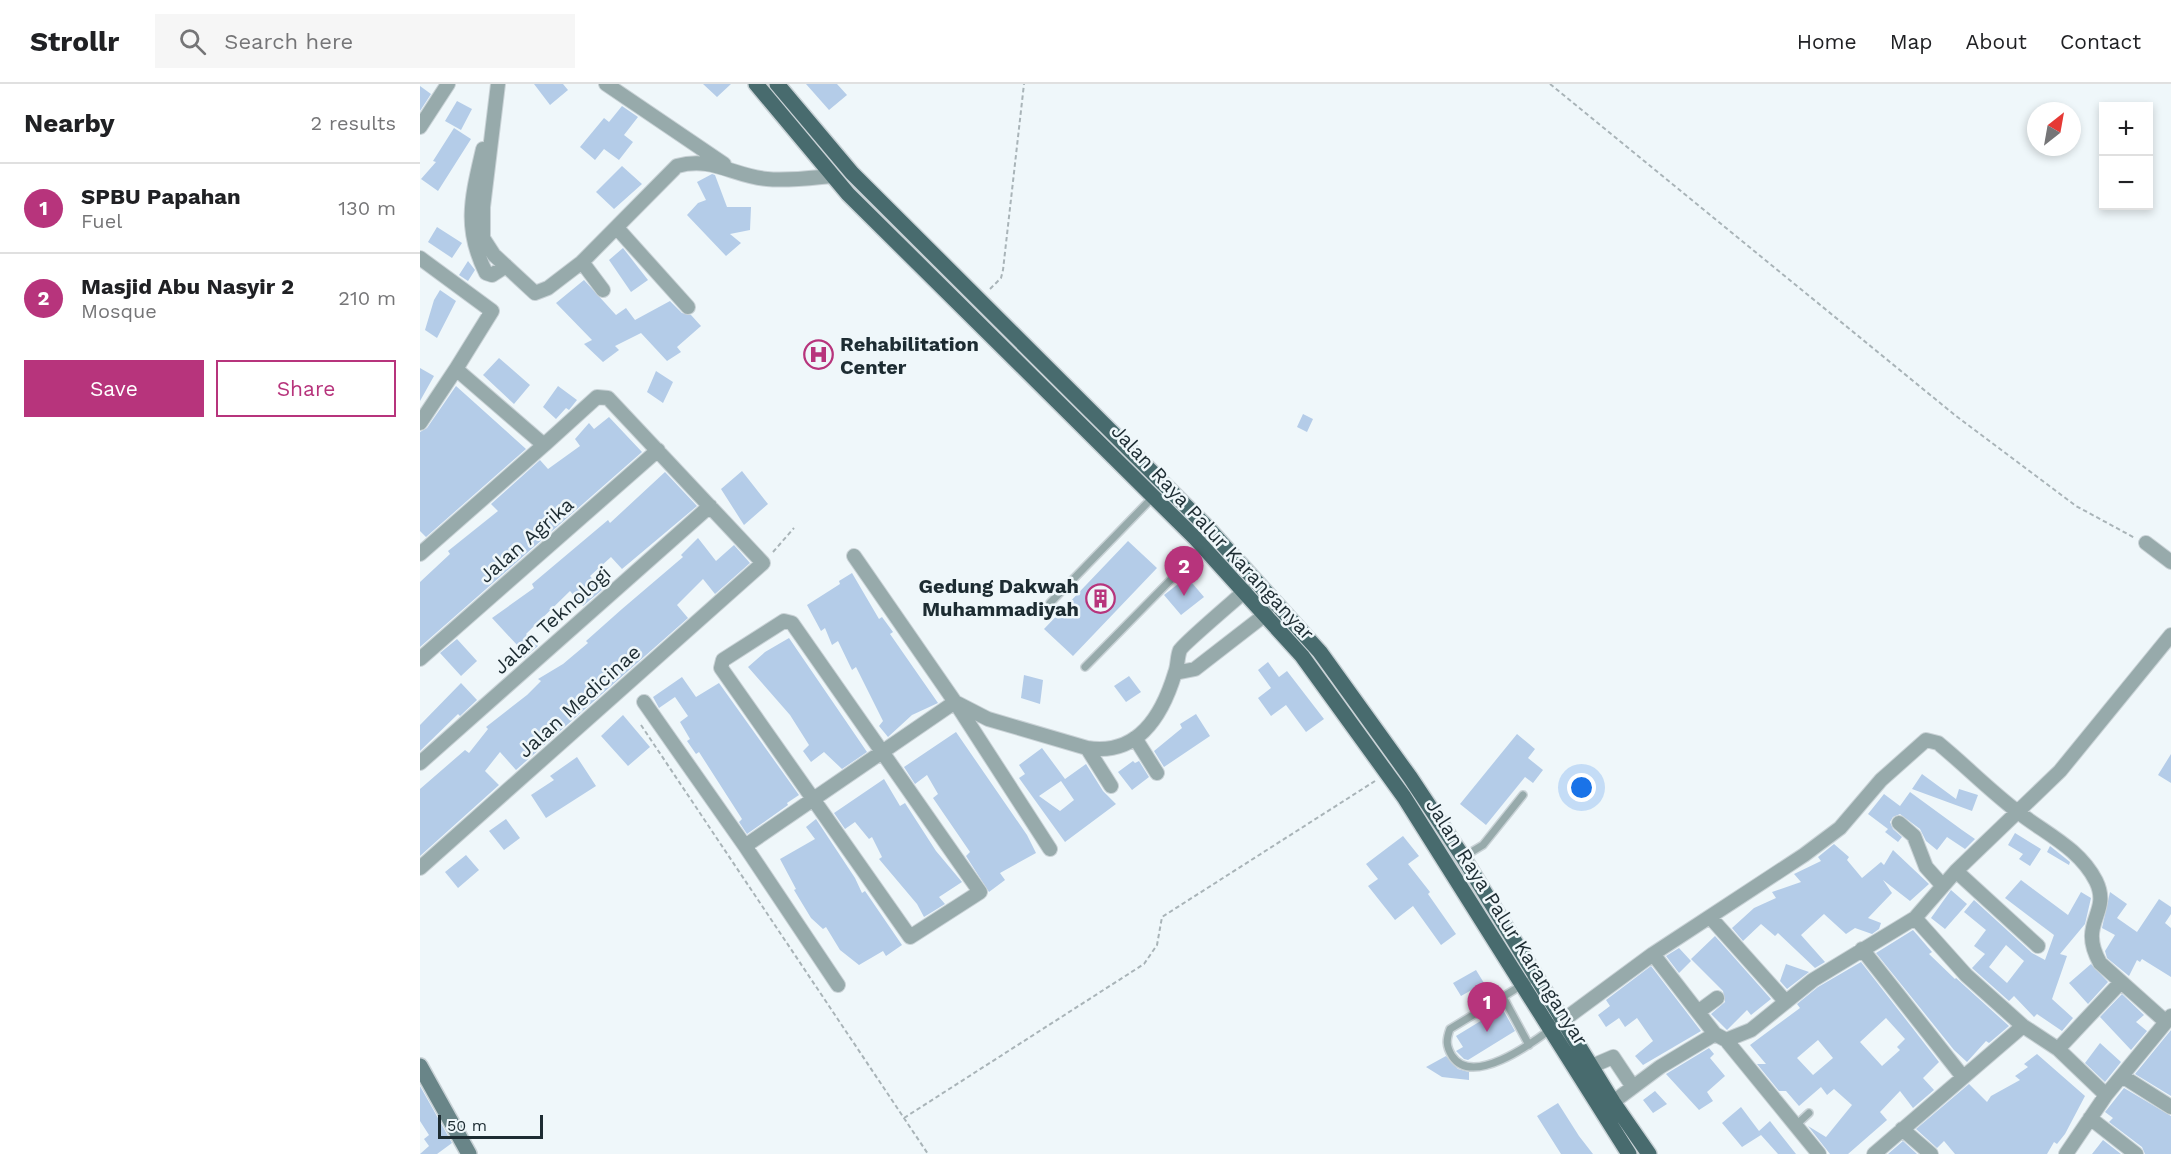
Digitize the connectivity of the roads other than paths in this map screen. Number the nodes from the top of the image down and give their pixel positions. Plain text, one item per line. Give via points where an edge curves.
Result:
1 (490, 84) edge
2 (498, 84) edge
3 (606, 84) edge
4 (756, 84) edge
5 (777, 84) edge
6 (445, 86) edge
7 (420, 127) edge
8 (736, 172) junction
9 (831, 176) junction
10 (617, 228) junction
11 (582, 262) junction
12 (422, 265) edge
13 (501, 270) junction
14 (603, 290) dead end
15 (688, 307) dead end
16 (456, 369) junction
17 (420, 423) edge
18 (544, 445) junction
19 (658, 450) junction
20 (1154, 496) junction
21 (710, 506) junction
22 (2146, 543) road end
23 (1203, 547) junction
24 (420, 554) edge
25 (855, 556) dead end
26 (2171, 562) edge
27 (1245, 591) junction
28 (1050, 603) dead end
29 (1266, 614) junction
30 (2171, 635) edge
31 (420, 659) edge
32 (1085, 667) dead end
33 (1176, 673) junction
34 (644, 702) dead end
35 (956, 702) junction
36 (1135, 738) junction
37 (1087, 748) junction
38 (880, 752) junction
39 (420, 763) edge
40 (1158, 773) dead end
41 (1111, 786) dead end
42 (1523, 795) dead end
43 (813, 799) junction
44 (2017, 811) junction
45 (1899, 823) dead end
46 (746, 846) junction
47 (1050, 849) dead end
48 (1467, 855) junction
49 (420, 868) edge
50 (1956, 871) junction
51 (1943, 886) junction
52 (1710, 917) junction
53 (1915, 918) junction
54 (2038, 946) dead end
55 (1862, 949) junction
56 (1653, 954) junction
57 (1538, 976) junction
58 (2121, 982) junction
59 (838, 985) dead end
60 (1522, 985) junction
61 (1503, 997) junction
62 (1716, 998) dead end
63 (1786, 1002) junction
64 (1698, 1012) junction
65 (1565, 1019) junction
66 (2168, 1019) edge
67 (2023, 1026) junction
68 (1551, 1029) junction
69 (1720, 1037) junction
70 (1529, 1045) junction
71 (2058, 1049) junction
72 (420, 1066) edge
73 (1592, 1066) junction
74 (2122, 1076) junction
75 (1963, 1077) junction
76 (1633, 1087) junction
77 (2106, 1095) junction
78 (1607, 1106) junction
79 (2171, 1107) edge
80 (1809, 1113) dead end
81 (2090, 1118) junction
82 (1796, 1125) junction
83 (1902, 1129) junction
84 (2067, 1153) edge
85 (469, 1154) edge
86 (1629, 1154) edge
87 (1649, 1154) edge
88 (1820, 1154) edge
89 (1874, 1154) edge
90 (1930, 1154) edge
91 (2136, 1154) edge

1 - 13 street via 471,221 477,255 486,273
2 - 13 street via 481,230
3 - 8 street
4 - 9 main road, Jalan Raya Palur Karanganyar
5 - 48 main road, Jalan Raya Palur Karanganyar via 852,172 1199,518 1281,606 1320,652
6 - 7 street
8 - 9 street via 764,179
8 - 10 street via 693,161 677,166
9 - 20 main road, Jalan Raya Palur Karanganyar
10 - 11 street
10 - 15 street
11 - 13 street via 539,293
11 - 14 street
12 - 16 street via 492,311
16 - 17 street
16 - 18 street
18 - 19 street via 597,397 613,401
18 - 24 street
19 - 21 street
19 - 31 street, Jalan Agrika
20 - 23 main road, Jalan Raya Palur Karanganyar
20 - 28 lane
21 - 39 street, Jalan Teknologi
21 - 49 street, Jalan Medicinae via 763,563
22 - 26 street
23 - 27 main road, Jalan Raya Palur Karanganyar
23 - 32 lane
25 - 35 street
27 - 29 main road, Jalan Raya Palur Karanganyar
27 - 33 street via 1184,646
29 - 33 street via 1199,666
29 - 60 main road, Jalan Raya Palur Karanganyar via 1302,656 1387,774
30 - 44 street via 2060,771
33 - 36 street via 1157,718
34 - 46 street
35 - 37 street via 988,719
35 - 38 street
35 - 47 street
36 - 37 street via 1119,747
36 - 40 street
37 - 41 street
38 - 43 street
38 - 43 street via 789,621 723,660 722,671
38 - 43 street via 980,892 910,937
42 - 48 lane via 1480,847
43 - 46 street
44 - 50 street
44 - 52 street via 1938,743 1926,740 1888,773 1840,828
44 - 58 street via 2085,861 2102,903 2090,931 2091,941 2100,963
45 - 51 street via 1914,836 1926,867
46 - 59 street
48 - 57 main road, Jalan Raya Palur Karanganyar
50 - 51 street
50 - 54 street
51 - 53 street
52 - 56 street
52 - 63 street
53 - 55 street
53 - 67 street via 1966,975
55 - 63 street
55 - 75 street
56 - 64 street
56 - 65 street
57 - 60 lane
57 - 65 main road, Jalan Raya Palur Karanganyar
58 - 66 street
58 - 71 street
60 - 61 lane
60 - 68 main road, Jalan Raya Palur Karanganyar
61 - 70 lane
61 - 70 lane via 1450,1029 1446,1039 1449,1050 1456,1062 1465,1066 1499,1062
62 - 64 street
63 - 69 street via 1751,1030
64 - 69 street
65 - 68 street
65 - 73 main road, Jalan Raya Palur Karanganyar
66 - 74 street
67 - 71 street
67 - 75 street
68 - 70 lane
68 - 78 main road, Jalan Raya Palur Karanganyar
69 - 76 street
69 - 82 street
71 - 77 street
72 - 85 street
73 - 76 street via 1613,1057
73 - 78 main road, Jalan Raya Palur Karanganyar
74 - 77 street
74 - 79 street
75 - 83 street
76 - 78 street
77 - 81 street
78 - 86 main road, Jalan Raya Palur Karanganyar
78 - 87 main road, Jalan Raya Palur Karanganyar
80 - 82 lane
81 - 84 street
81 - 91 street
82 - 88 street
83 - 89 street
83 - 90 street

